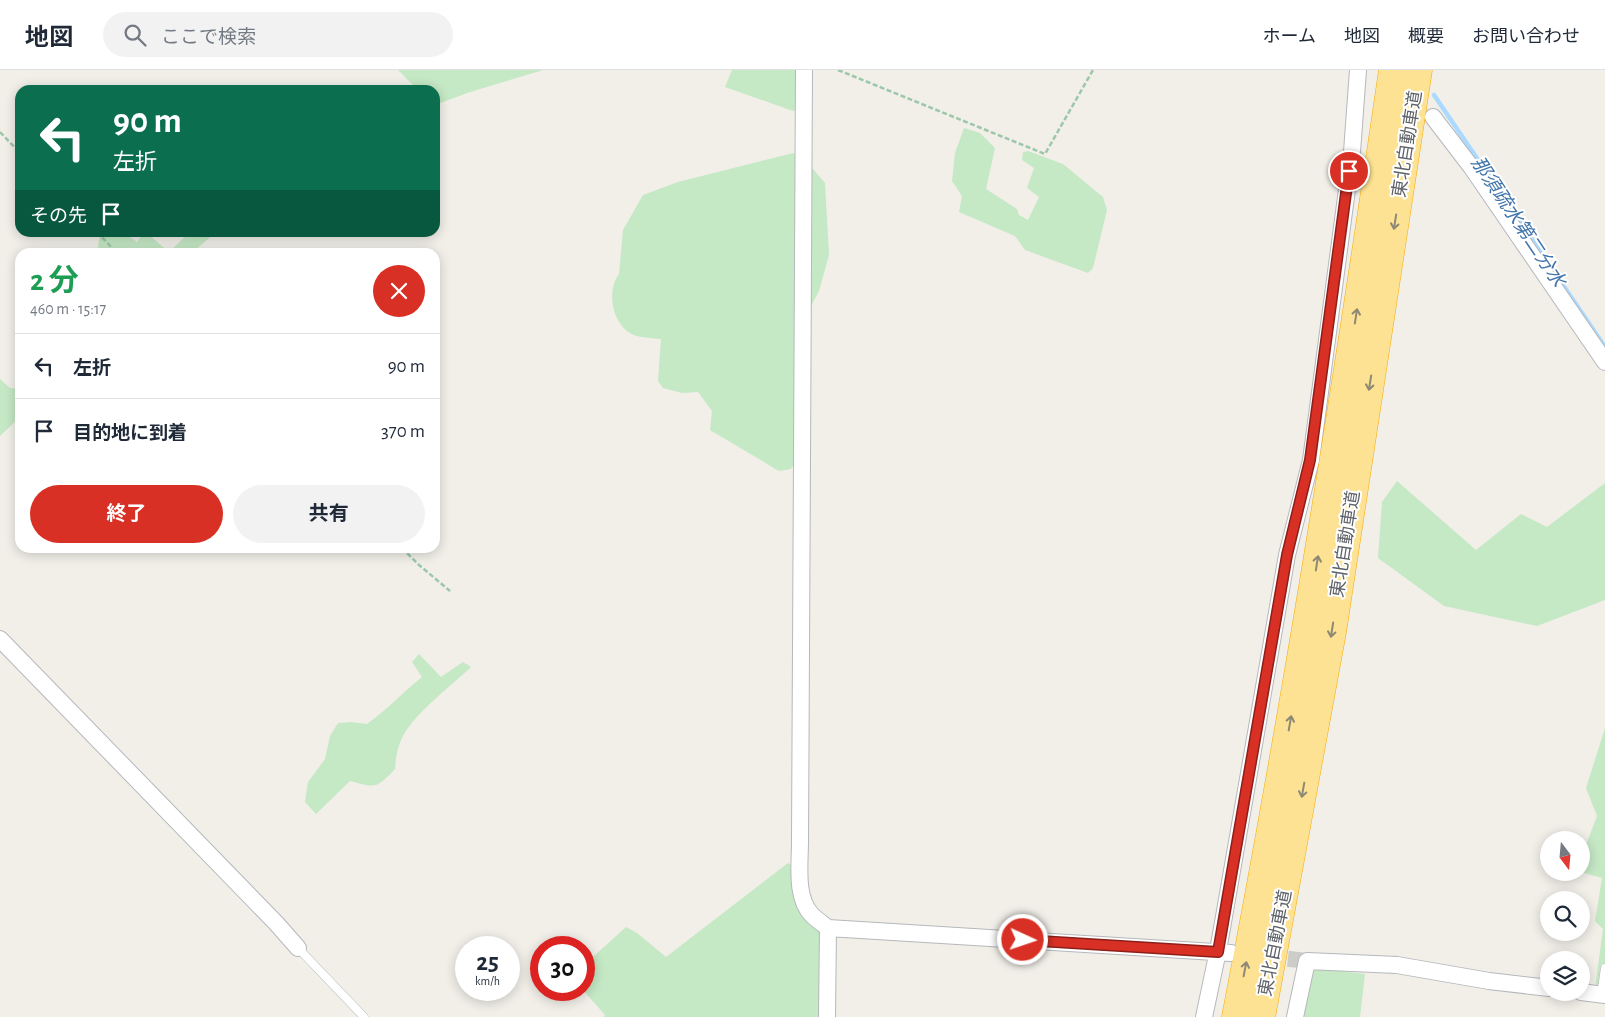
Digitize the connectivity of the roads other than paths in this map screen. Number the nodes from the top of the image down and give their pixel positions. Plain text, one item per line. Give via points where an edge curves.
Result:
1 (804, 70) edge
2 (1358, 70) edge
3 (1393, 70) edge
4 (1418, 70) edge
5 (1433, 117) dead end
6 (1605, 362) edge
7 (0, 638) edge
8 (828, 928) junction
9 (298, 948) joint
10 (1224, 952) junction
11 (1605, 968) edge
12 (1540, 987) edge
13 (1590, 993) edge
14 (1603, 995) edge
15 (364, 1017) edge
16 (826, 1017) edge
17 (1204, 1017) edge
18 (1236, 1017) edge
19 (1261, 1017) edge
20 (1294, 1017) edge

1 - 8 street via 800,875 806,906
2 - 10 street via 1352,152 1310,460 1287,555
18 -> 3 highway, 東北自動車道 via 1307,629
4 -> 19 highway, 東北自動車道 via 1332,632
5 - 6 street via 1472,168
7 - 9 street
8 - 10 street
8 - 16 street
9 - 15 lane
10 - 17 street
11 - 14 lane
12 - 20 street via 1397,966 1307,961
13 - 14 street

